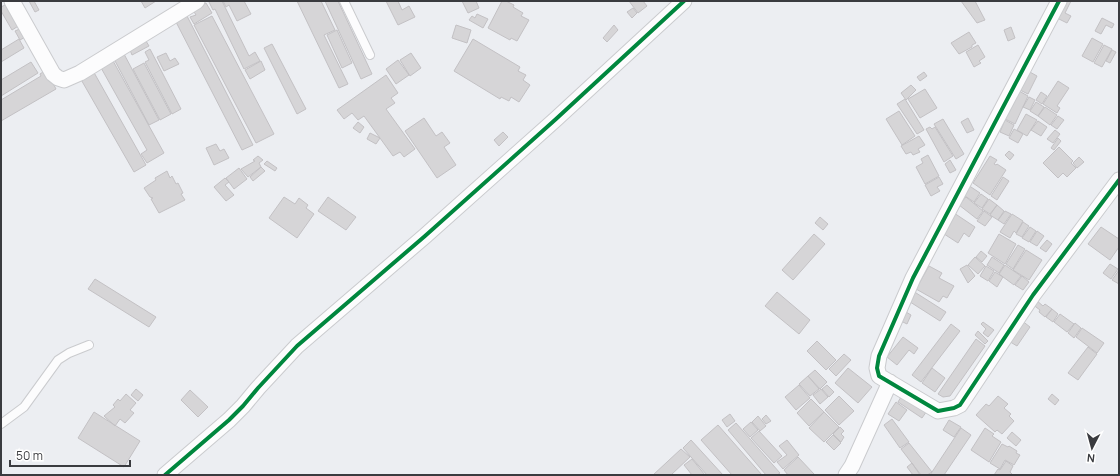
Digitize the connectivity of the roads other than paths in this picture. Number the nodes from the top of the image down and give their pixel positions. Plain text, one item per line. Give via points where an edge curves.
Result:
1 (12, 1) edge
2 (197, 1) edge
3 (344, 1) edge
4 (684, 1) edge
5 (1059, 1) edge
6 (370, 55) dead end
7 (1119, 180) edge
8 (89, 345) dead end
9 (890, 382) junction
10 (1, 424) edge
11 (165, 475) edge
12 (846, 475) edge

1 - 2 street via 53,74 64,80 80,73
3 - 6 lane
4 - 11 street via 425,236 297,346 244,406
5 - 9 street via 913,278 879,356 877,368 880,376
7 - 9 street via 1033,295 960,405 938,411
8 - 10 lane via 58,360 24,407
9 - 12 street

